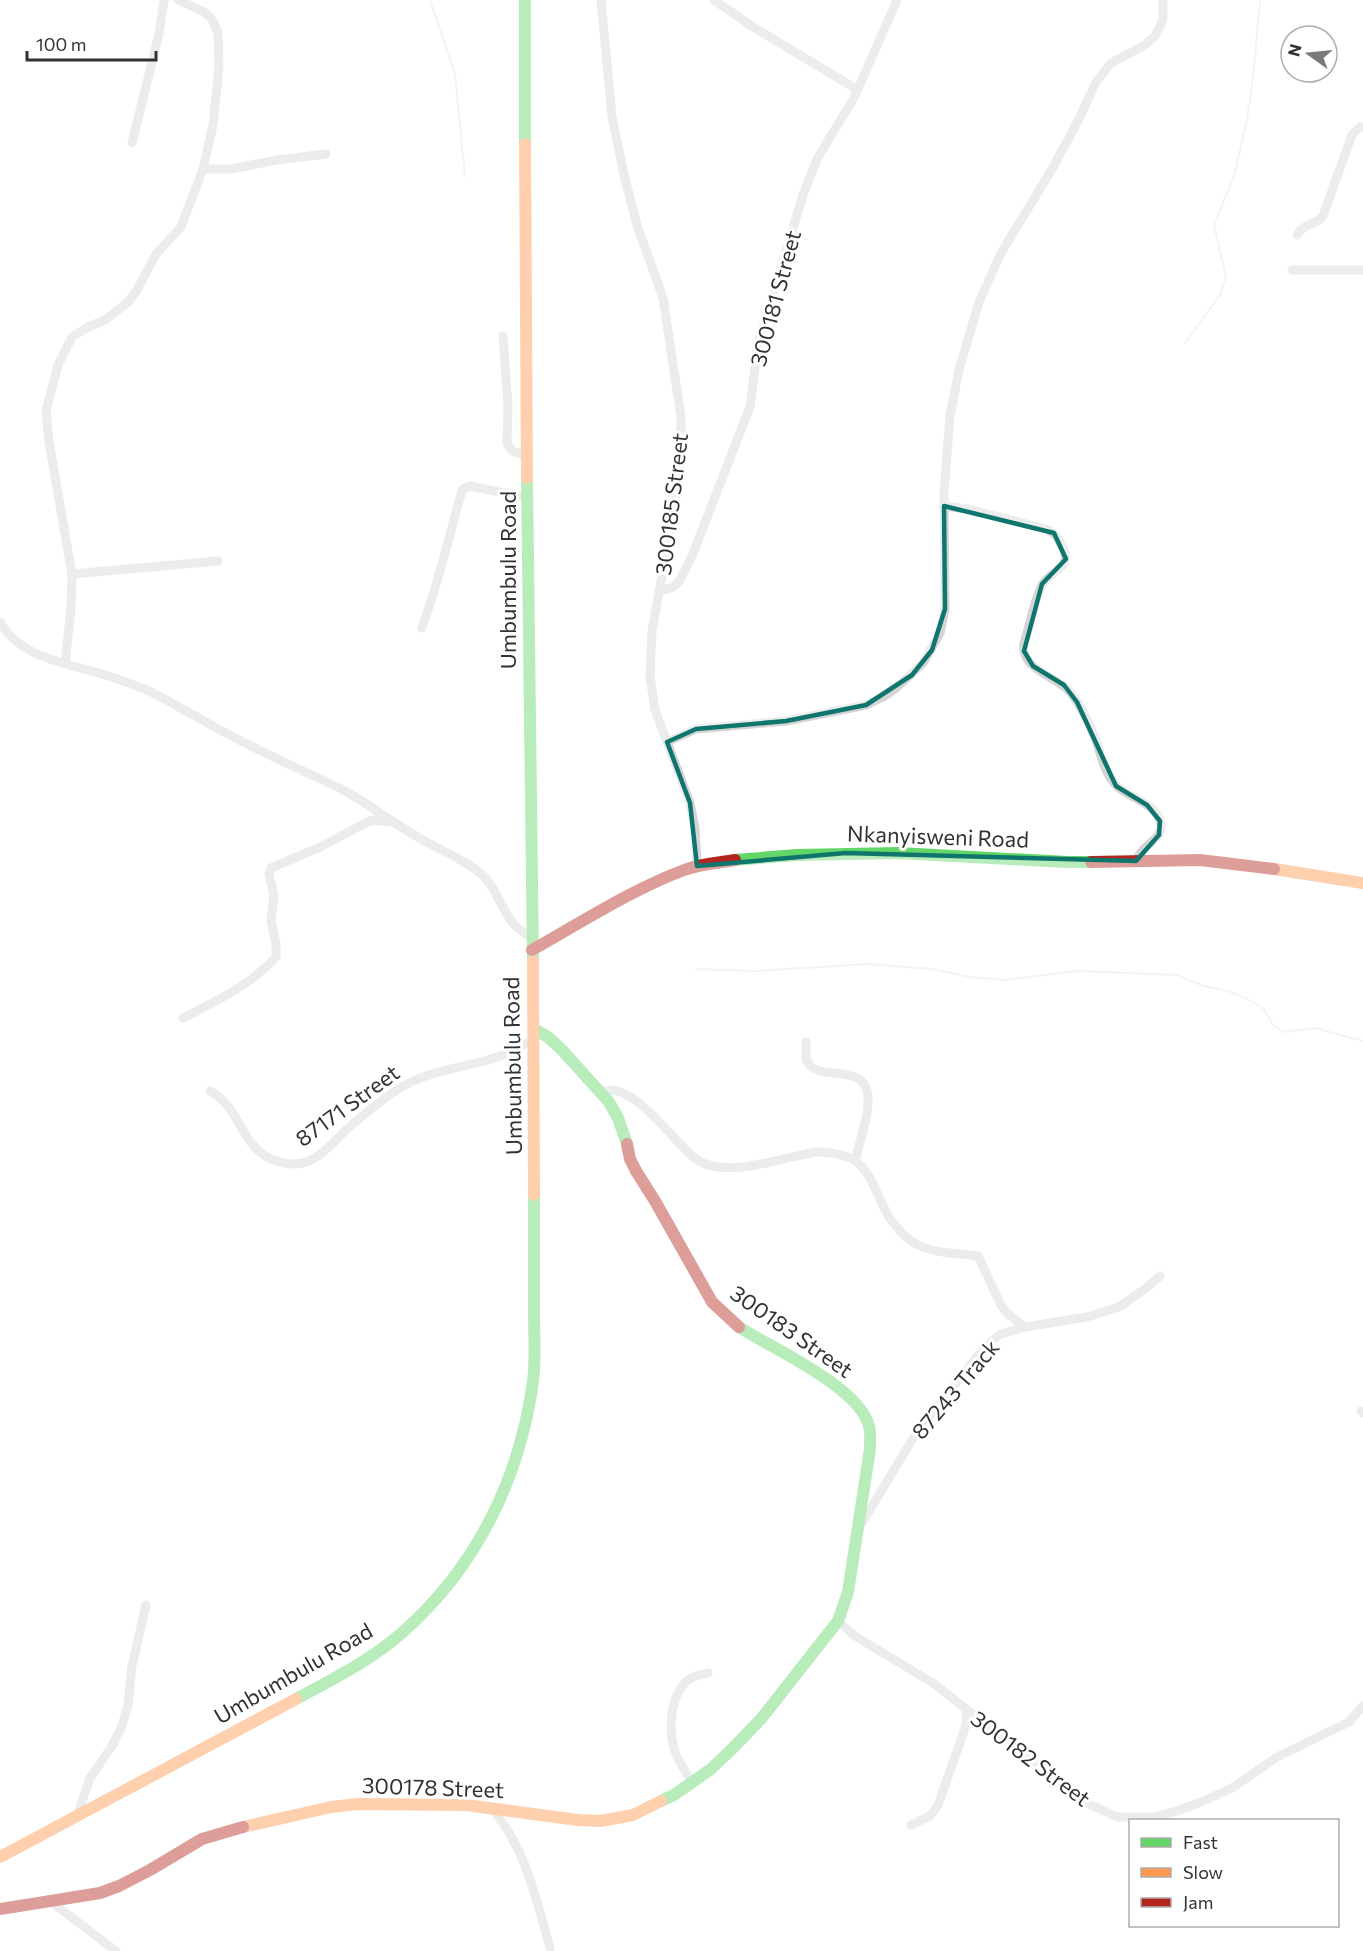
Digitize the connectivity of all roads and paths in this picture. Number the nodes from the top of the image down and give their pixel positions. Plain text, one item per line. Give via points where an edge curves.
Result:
1 (164, 0) edge
2 (177, 0) edge
3 (525, 0) edge
4 (601, 0) edge
5 (714, 0) edge
6 (897, 0) edge
7 (1163, 0) edge
8 (858, 90) junction
9 (1363, 127) edge
10 (132, 143) dead end
11 (326, 154) dead end
12 (203, 169) junction
13 (1297, 235) dead end
14 (1292, 270) dead end
15 (1363, 270) edge
16 (503, 336) dead end
17 (527, 456) junction
18 (528, 498) junction
19 (944, 506) junction
20 (218, 561) dead end
21 (72, 574) junction
22 (659, 591) junction
23 (0, 622) edge
24 (422, 628) dead end
25 (65, 663) junction
26 (667, 742) junction
27 (395, 822) junction
28 (1136, 861) junction
29 (697, 866) junction
30 (1363, 884) edge
31 (531, 944) junction
32 (183, 1018) dead end
33 (534, 1034) junction
34 (806, 1042) dead end
35 (210, 1092) dead end
36 (601, 1094) junction
37 (855, 1161) junction
38 (1160, 1276) dead end
39 (1025, 1327) junction
40 (857, 1530) junction
41 (146, 1605) dead end
42 (838, 1621) junction
43 (708, 1672) dead end
44 (1363, 1706) edge
45 (967, 1710) junction
46 (693, 1783) junction
47 (489, 1806) junction
48 (77, 1816) junction
49 (911, 1825) dead end
50 (0, 1857) edge
51 (50, 1901) junction
52 (0, 1909) edge
53 (550, 1948) dead end
54 (116, 1951) edge

1 - 10 street
2 - 12 street via 209,16 219,39 213,125
3 - 17 street, Umbumbulu Road
4 - 22 street, 300185 Street via 612,117 637,225 663,298 681,417 678,486
5 - 8 street
6 - 8 street, 300181 Street
7 - 19 street via 1163,20 1158,32 1145,45 1111,63 1096,82 1052,169 990,274 970,330 950,417
8 - 22 street, 300181 Street via 817,159 803,195 758,344 752,398 742,431 684,574 676,585
9 - 13 street via 1352,135 1323,216
11 - 12 street via 231,169
12 - 21 street via 181,227 156,254 137,290 105,320 72,337 58,365 46,411
14 - 15 street
16 - 17 street via 507,443 512,451
17 - 18 street, Umbumbulu Road
18 - 24 street via 470,486 463,489
18 - 31 street, Umbumbulu Road
19 - 26 street via 945,609 932,650 912,675 866,705 786,721 696,729
19 - 28 street via 968,508 1046,529 1054,533 1065,550 1063,566 1046,579 1039,591 1024,651 1033,666 1064,685 1077,702 1116,786 1151,809 1160,820 1159,835 1142,849
20 - 21 street
21 - 25 street
22 - 26 street, 300185 Street via 650,676 655,710
23 - 25 street via 30,651
25 - 27 street via 151,692 348,793
26 - 29 street, 300185 Street via 690,803
27 - 31 street via 483,875 513,924
27 - 32 street via 373,820 275,866 270,871 276,957 234,992
28 - 29 street, Nkanyisweni Road via 846,853
28 - 30 street, Nkanyisweni Road via 1216,861
29 - 31 street, Nkanyisweni Road
31 - 33 street, Umbumbulu Road
33 - 35 street, 87171 Street via 504,1055 399,1088 318,1156 299,1164 280,1162 255,1150 229,1106
33 - 36 street via 554,1043
33 - 48 street, Umbumbulu Road via 533,1380 515,1465 479,1541 423,1613 370,1656 289,1704
34 - 37 street via 810,1066 852,1076 867,1090 867,1111
36 - 37 street via 617,1092 640,1103 698,1161 710,1165 742,1166 818,1152
36 - 40 street, 300183 Street via 618,1118 636,1171 712,1302 741,1328 794,1357 860,1408 869,1425 870,1449
37 - 39 street via 866,1172 900,1231 924,1248 978,1256 1000,1305
38 - 39 street, 87243 Track via 1119,1307 1087,1317
39 - 40 street, 87243 Track via 1001,1334 979,1354 915,1435
40 - 42 street, 300183 Street via 848,1592
41 - 48 street via 122,1726 90,1778
42 - 45 street, 300182 Street
42 - 46 street, 300178 Street via 749,1732
43 - 46 street via 683,1685 672,1717 674,1750
44 - 45 street, 300182 Street via 1348,1722 1277,1757 1232,1788 1177,1811 1136,1818 1118,1817 1085,1802
45 - 49 street via 962,1740 938,1805 930,1816
46 - 47 street, 300178 Street via 644,1811 600,1821 564,1820
47 - 51 street, 300178 Street via 331,1807 208,1837 119,1886 88,1896
47 - 53 street via 516,1846
48 - 50 street, Umbumbulu Road
51 - 52 street, 300178 Street
51 - 54 street

